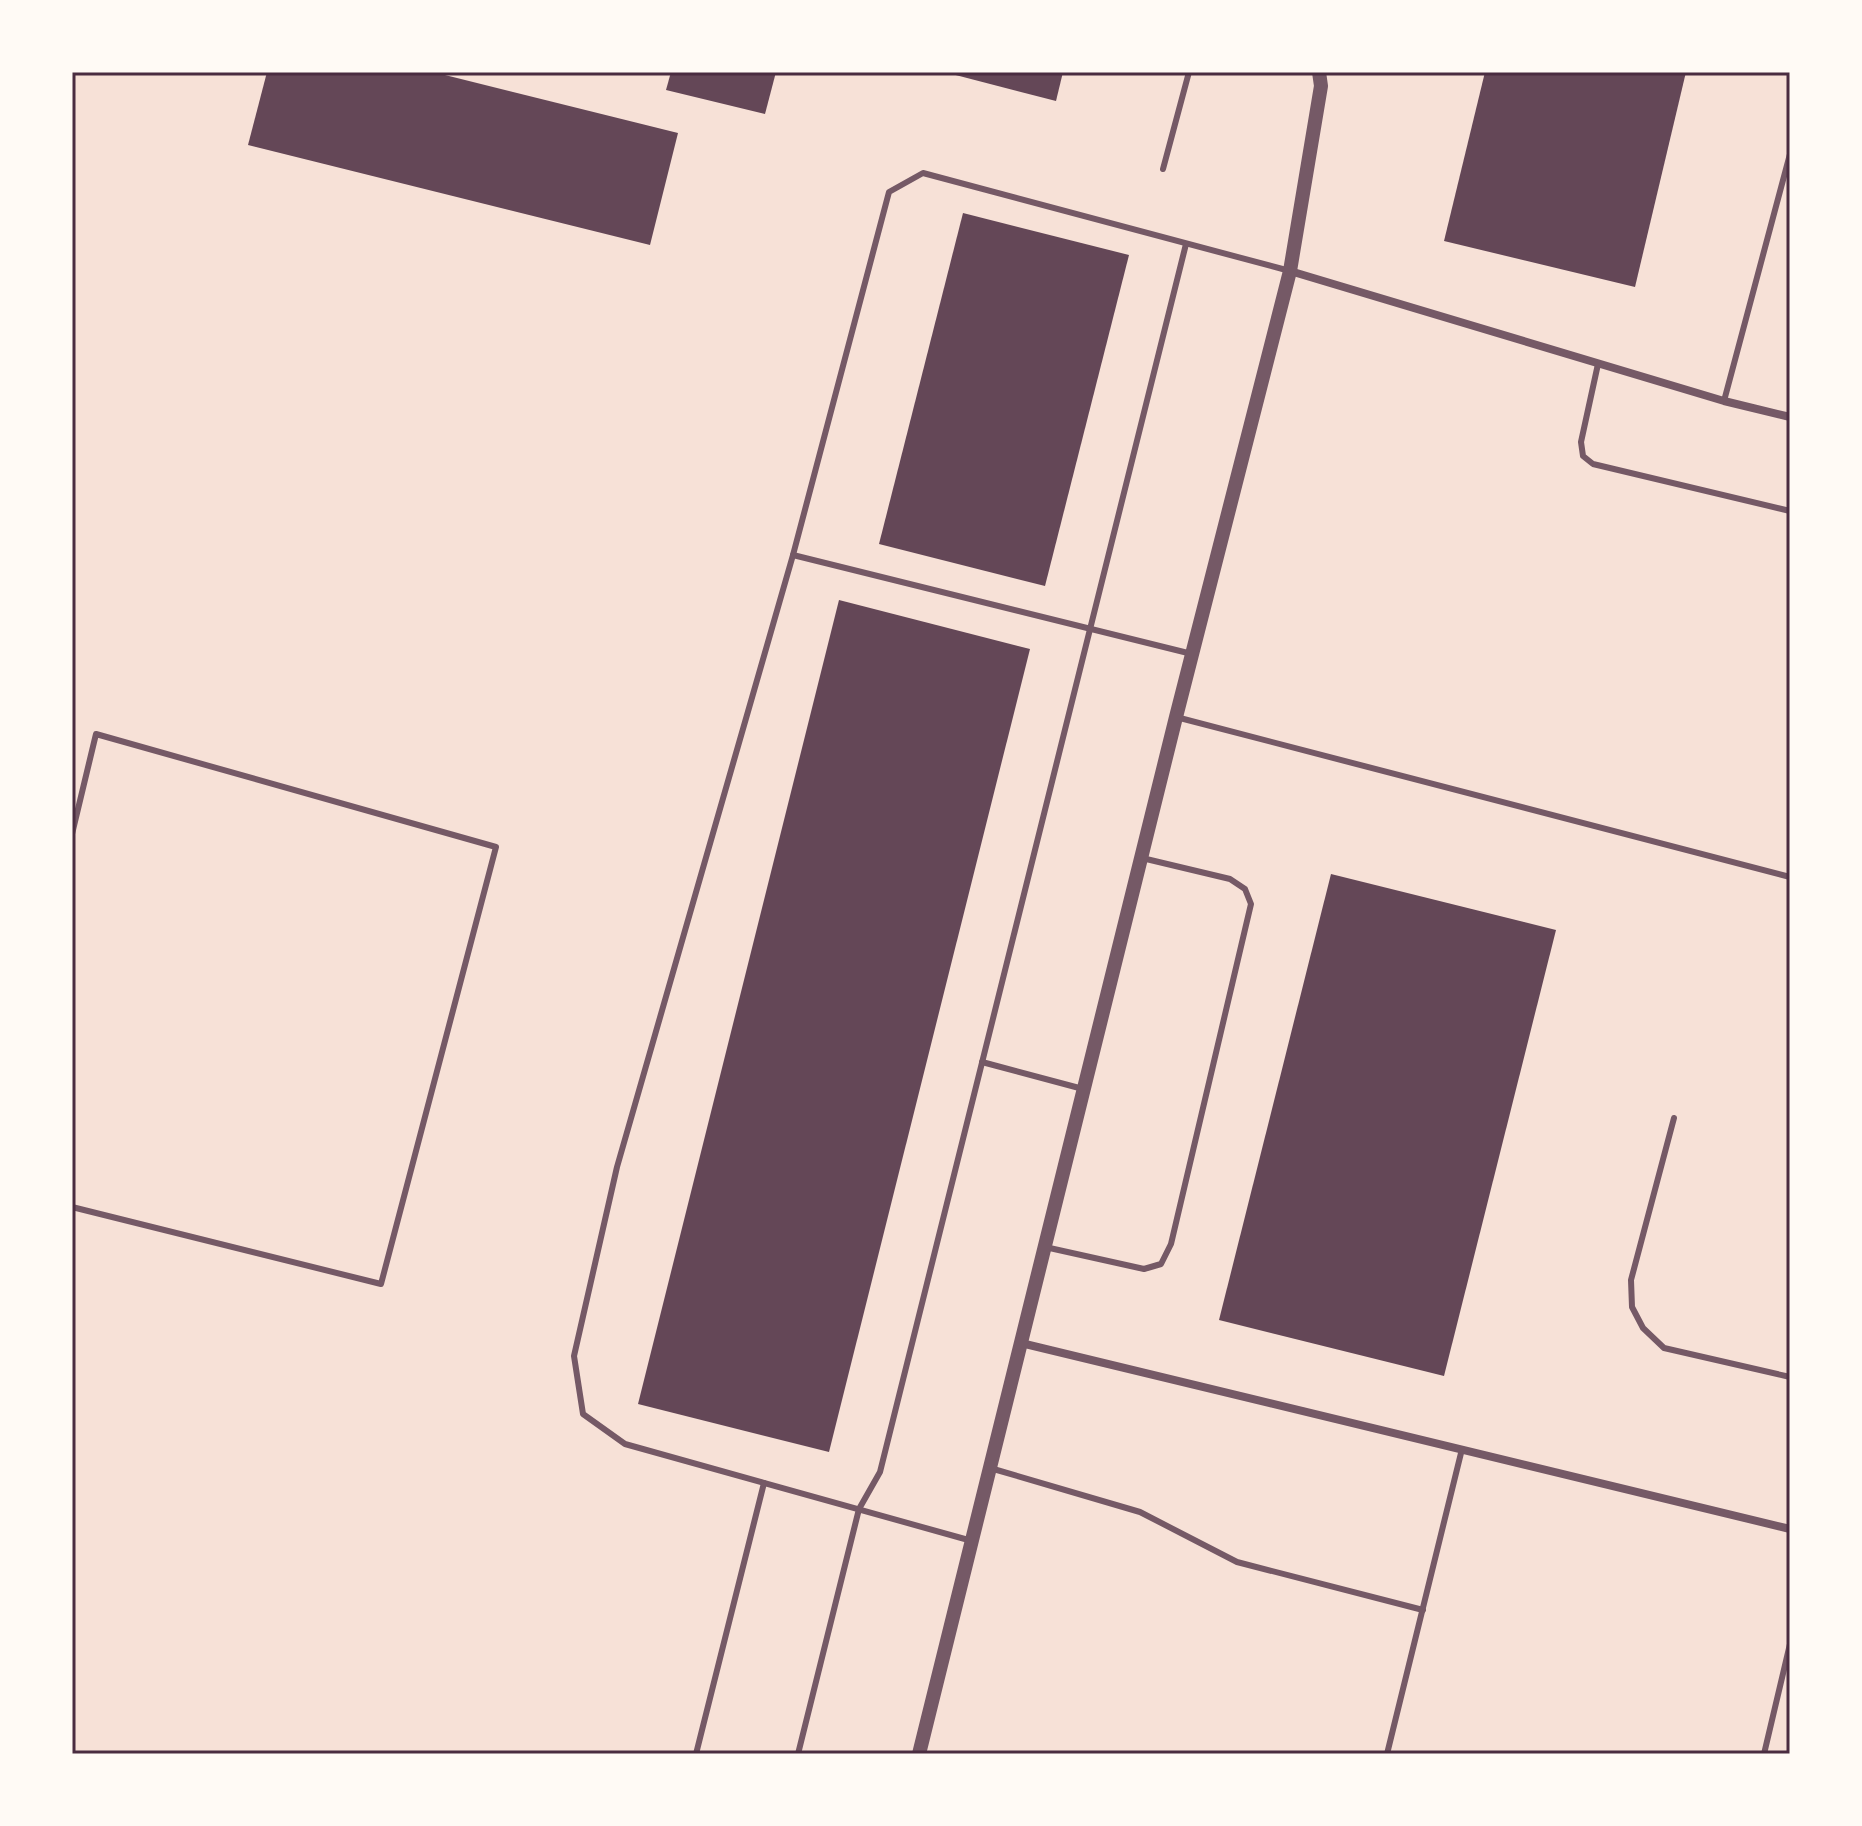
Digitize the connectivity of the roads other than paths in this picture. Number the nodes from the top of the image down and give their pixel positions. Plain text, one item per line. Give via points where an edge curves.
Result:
1 (1189, 72) edge
2 (1319, 72) edge
3 (1790, 154) edge
4 (1163, 169) dead end
5 (1186, 244) junction
6 (1290, 271) junction
7 (1598, 364) junction
8 (1724, 401) junction
9 (1790, 417) edge
10 (1790, 511) edge
11 (793, 555) junction
12 (1090, 629) junction
13 (1192, 654) junction
14 (1176, 717) junction
15 (72, 834) edge
16 (1141, 858) junction
17 (1790, 877) edge
18 (982, 1062) junction
19 (1084, 1090) junction
20 (1674, 1118) dead end
21 (72, 1207) edge
22 (1045, 1247) junction
23 (1021, 1343) junction
24 (1790, 1377) edge
25 (1462, 1449) junction
26 (990, 1468) junction
27 (764, 1483) junction
28 (859, 1509) junction
29 (1790, 1529) edge
30 (972, 1541) junction
31 (1423, 1610) junction
32 (1790, 1644) edge
33 (696, 1754) edge
34 (798, 1754) edge
35 (919, 1754) edge
36 (1387, 1754) edge
37 (1764, 1754) edge

1 - 4 lane
2 - 6 street
3 - 8 lane
5 - 6 lane
5 - 11 lane via 923,173 889,192
5 - 12 lane
6 - 7 street
6 - 13 street
7 - 8 street
7 - 10 lane via 1581,442 1583,456 1593,464
8 - 9 street
11 - 12 lane
11 - 27 lane via 617,1167 574,1356 583,1414 625,1444
12 - 13 lane
12 - 18 lane
13 - 14 street
14 - 16 street
14 - 17 lane
15 - 21 lane via 96,734 496,847 381,1284
16 - 19 street
16 - 22 lane via 1230,879 1245,889 1251,904 1171,1244 1161,1264 1144,1269
18 - 19 lane
18 - 28 lane via 880,1472
19 - 22 street
20 - 24 lane via 1631,1280 1632,1307 1643,1328 1664,1348
22 - 23 street
23 - 25 street
23 - 26 street
25 - 29 street
25 - 31 lane
26 - 30 street
26 - 31 lane via 1140,1512 1237,1562
27 - 28 lane
27 - 33 lane
28 - 30 lane
28 - 34 lane
30 - 35 street
31 - 36 lane
32 - 37 lane

